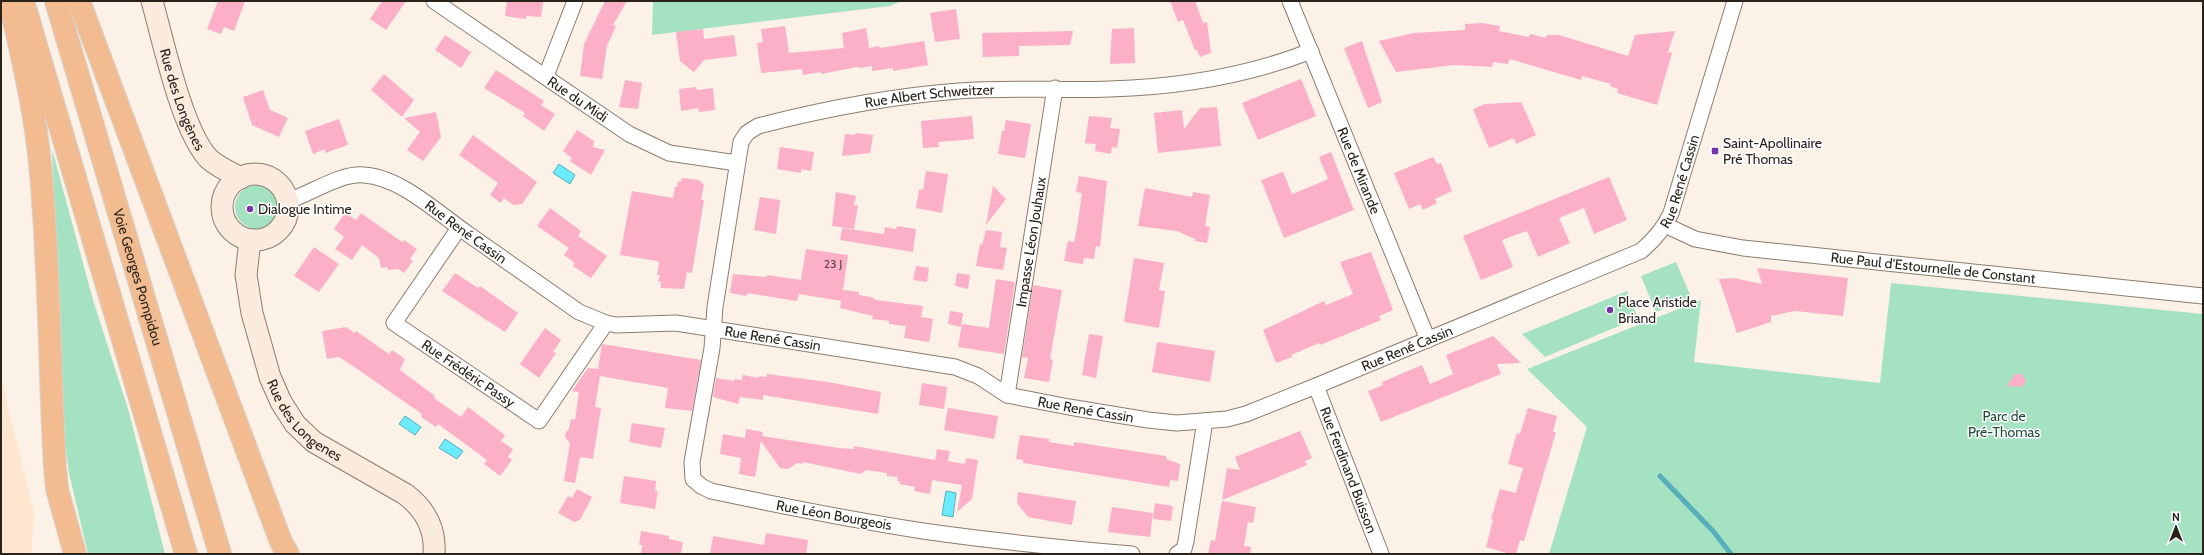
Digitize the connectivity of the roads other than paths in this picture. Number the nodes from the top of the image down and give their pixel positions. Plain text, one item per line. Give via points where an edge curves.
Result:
1 (9, 1) edge
2 (23, 1) edge
3 (56, 1) edge
4 (79, 1) edge
5 (152, 1) edge
6 (434, 1) edge
7 (575, 1) edge
8 (1290, 1) edge
9 (1735, 1) edge
10 (1311, 51) junction
11 (546, 76) junction
12 (1055, 88) junction
13 (737, 163) junction
14 (241, 178) junction
15 (287, 201) junction
16 (1666, 226) junction
17 (459, 228) junction
18 (250, 240) junction
19 (2203, 296) edge
20 (606, 323) junction
21 (713, 328) junction
22 (1428, 340) junction
23 (1316, 386) junction
24 (1007, 395) junction
25 (1205, 421) junction
26 (434, 553) edge
27 (75, 554) edge
28 (186, 554) edge
29 (220, 554) edge
30 (288, 554) edge
31 (1132, 554) edge
32 (1177, 554) edge
33 (1381, 554) edge

1 - 27 highway via 35,120 48,286 55,467 58,489
2 - 28 highway
3 - 29 highway, Voie Georges Pompidou
4 - 30 highway via 278,535
5 - 14 main road, Rue des Longènes via 173,78 191,129 209,158
6 - 11 street, Rue du Midi
7 - 11 street
8 - 10 street, Rue de Mirande
9 - 16 street, Rue René Cassin
10 - 12 street, Rue Albert Schweitzer via 1262,68 1181,84 1110,89
10 - 22 street, Rue de Mirande
11 - 13 street, Rue du Midi via 629,134 660,151
12 - 13 street, Rue Albert Schweitzer via 960,90 913,95 805,114 750,130 741,142
12 - 24 street, Impasse Léon Jouhaux
13 - 21 street, Rue Albert Schweitzer
14 - 15 main road via 250,175 269,178 278,184
14 - 18 main road via 226,192 222,212 231,231
15 - 17 street, Rue René Cassin via 336,180 362,174 386,178
15 - 18 main road via 287,212 279,230 260,240
16 - 19 street, Rue Paul d'Estournelle de Constant via 1695,239 1743,248
16 - 22 street, Rue René Cassin via 1652,242 1628,258
17 - 20 street, Rue René Cassin via 579,312
17 - 20 street, Rue Frédéric Passy via 394,322 539,421
18 - 26 main road, Rue des Longenes via 246,275 252,313 270,377 284,407 295,424 314,442 416,502 431,525
20 - 21 street, Rue René Cassin via 668,323
21 - 24 street, Rue René Cassin via 955,367 978,376
21 - 31 street, Rue Léon Bourgeois via 712,348 692,462 693,479 701,486 712,491 793,508 924,531 1048,547
22 - 23 street, Rue René Cassin
23 - 25 street, Rue René Cassin via 1246,414
23 - 33 street, Rue Ferdinand Buisson
24 - 25 street, Rue René Cassin via 1148,420 1177,423
25 - 32 street via 1186,541 1184,549

